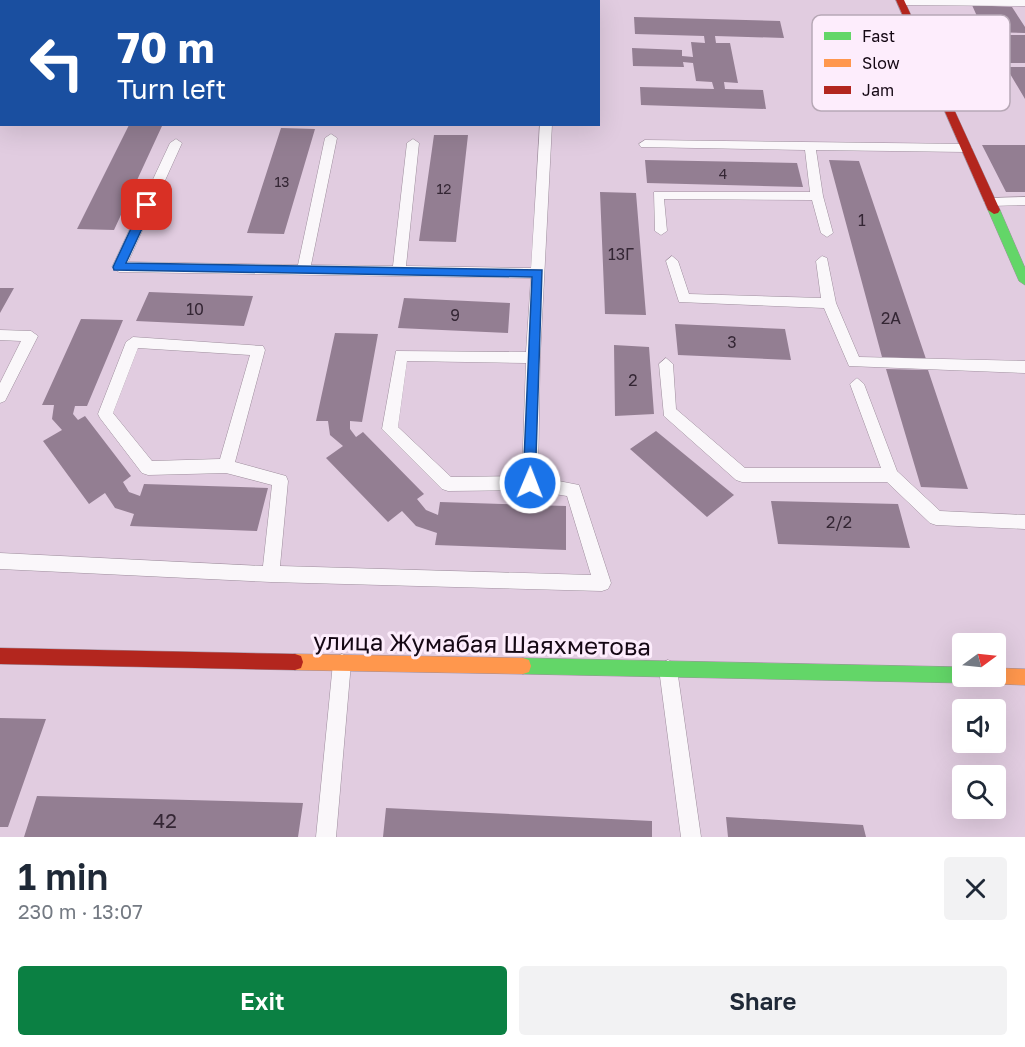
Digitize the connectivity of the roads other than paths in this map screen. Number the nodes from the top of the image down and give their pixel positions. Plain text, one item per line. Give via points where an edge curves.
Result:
1 (900, 1) edge
2 (1025, 2) edge
3 (906, 15) edge
4 (949, 111) edge
5 (546, 126) edge
6 (331, 138) dead end
7 (413, 142) dead end
8 (176, 143) dead end
9 (645, 144) dead end
10 (810, 146) junction
11 (966, 148) junction
12 (817, 196) junction
13 (1025, 201) edge
14 (990, 202) junction
15 (661, 231) dead end
16 (827, 233) dead end
17 (1006, 239) junction
18 (1025, 240) edge
19 (672, 261) dead end
20 (822, 261) dead end
21 (303, 270) junction
22 (399, 271) junction
23 (538, 273) junction
24 (1025, 281) edge
25 (829, 303) junction
26 (0, 335) edge
27 (533, 358) junction
28 (666, 364) dead end
29 (1025, 367) edge
30 (857, 384) dead end
31 (0, 397) edge
32 (226, 466) junction
33 (891, 475) junction
34 (530, 483) junction
35 (1025, 522) edge
36 (0, 561) edge
37 (271, 574) junction
38 (0, 656) edge
39 (342, 663) junction
40 (668, 669) junction
41 (952, 675) edge
42 (1006, 676) edge
43 (1025, 677) edge
44 (326, 837) edge
45 (691, 837) edge

1 - 2 lane
1 - 3 street
4 - 11 street
5 - 23 lane
6 - 21 lane
7 - 22 lane
8 - 21 lane via 119,267
9 - 10 lane
10 - 11 lane
10 - 12 lane
11 - 14 street
12 - 15 lane via 658,195
12 - 16 lane
13 - 14 lane
14 - 17 street
17 - 18 lane
17 - 24 street
19 - 25 lane via 684,299
20 - 25 lane
21 - 22 lane
22 - 23 lane
23 - 27 lane
25 - 29 lane via 854,362
26 - 31 lane via 31,336
27 - 34 lane
27 - 34 lane via 401,355 390,429 448,484
28 - 33 lane via 669,412 742,475
30 - 33 lane
32 - 32 lane via 148,468 105,414 133,342 258,350
32 - 37 lane via 280,481
33 - 35 lane via 936,518
34 - 37 lane via 573,490 602,583
36 - 37 lane
38 - 39 street, улица Жумабая Шаяхметова
39 - 40 street, улица Жумабая Шаяхметова
39 - 44 lane
40 - 41 street, улица Жумабая Шаяхметова
40 - 45 lane
42 - 43 street

